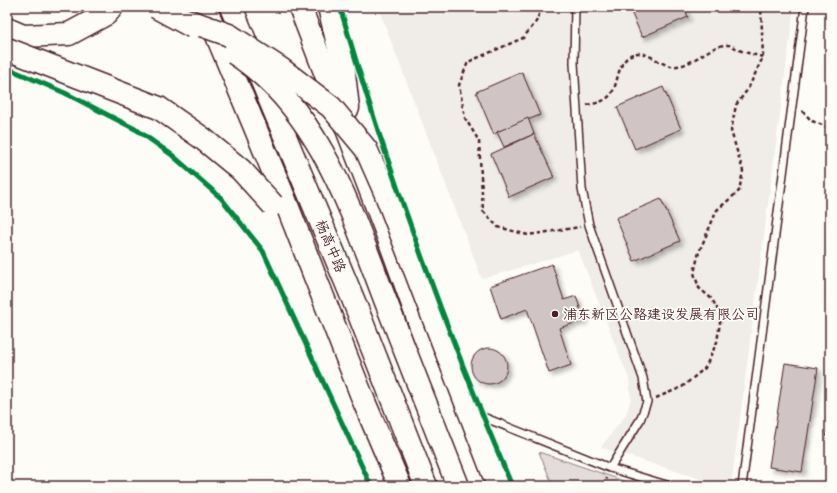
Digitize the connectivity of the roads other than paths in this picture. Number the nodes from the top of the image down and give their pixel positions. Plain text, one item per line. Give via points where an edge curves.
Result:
1 (112, 7) edge
2 (156, 7) edge
3 (206, 7) edge
4 (231, 7) edge
5 (300, 7) edge
6 (329, 7) edge
7 (575, 7) edge
8 (805, 7) edge
9 (181, 18) junction
10 (7, 29) edge
11 (7, 49) edge
12 (352, 141) junction
13 (313, 272) junction
14 (458, 429) junction
15 (610, 468) junction
16 (400, 486) edge
17 (426, 486) edge
18 (458, 486) edge
19 (479, 486) edge
20 (498, 486) edge
21 (670, 486) edge
22 (742, 486) edge

1 - 10 main road via 106,14 69,34 23,36
2 - 9 main road, bridge
3 - 13 main road
4 - 17 main road, 杨高中路 via 353,299
5 - 12 main road
6 - 12 main road via 343,65
7 - 15 lane via 574,63 582,189 588,225 643,378 647,402 640,420
8 - 22 lane
9 - 18 main road, bridge via 240,56 273,85 297,111 324,153 348,205
9 - 20 main road, bridge via 230,35 281,69 331,107 366,149 385,192
11 - 13 main road, bridge via 159,108 202,138 241,170 273,205
12 - 14 main road
13 - 16 main road via 364,404
14 - 15 lane via 483,417
14 - 19 main road
15 - 21 lane

